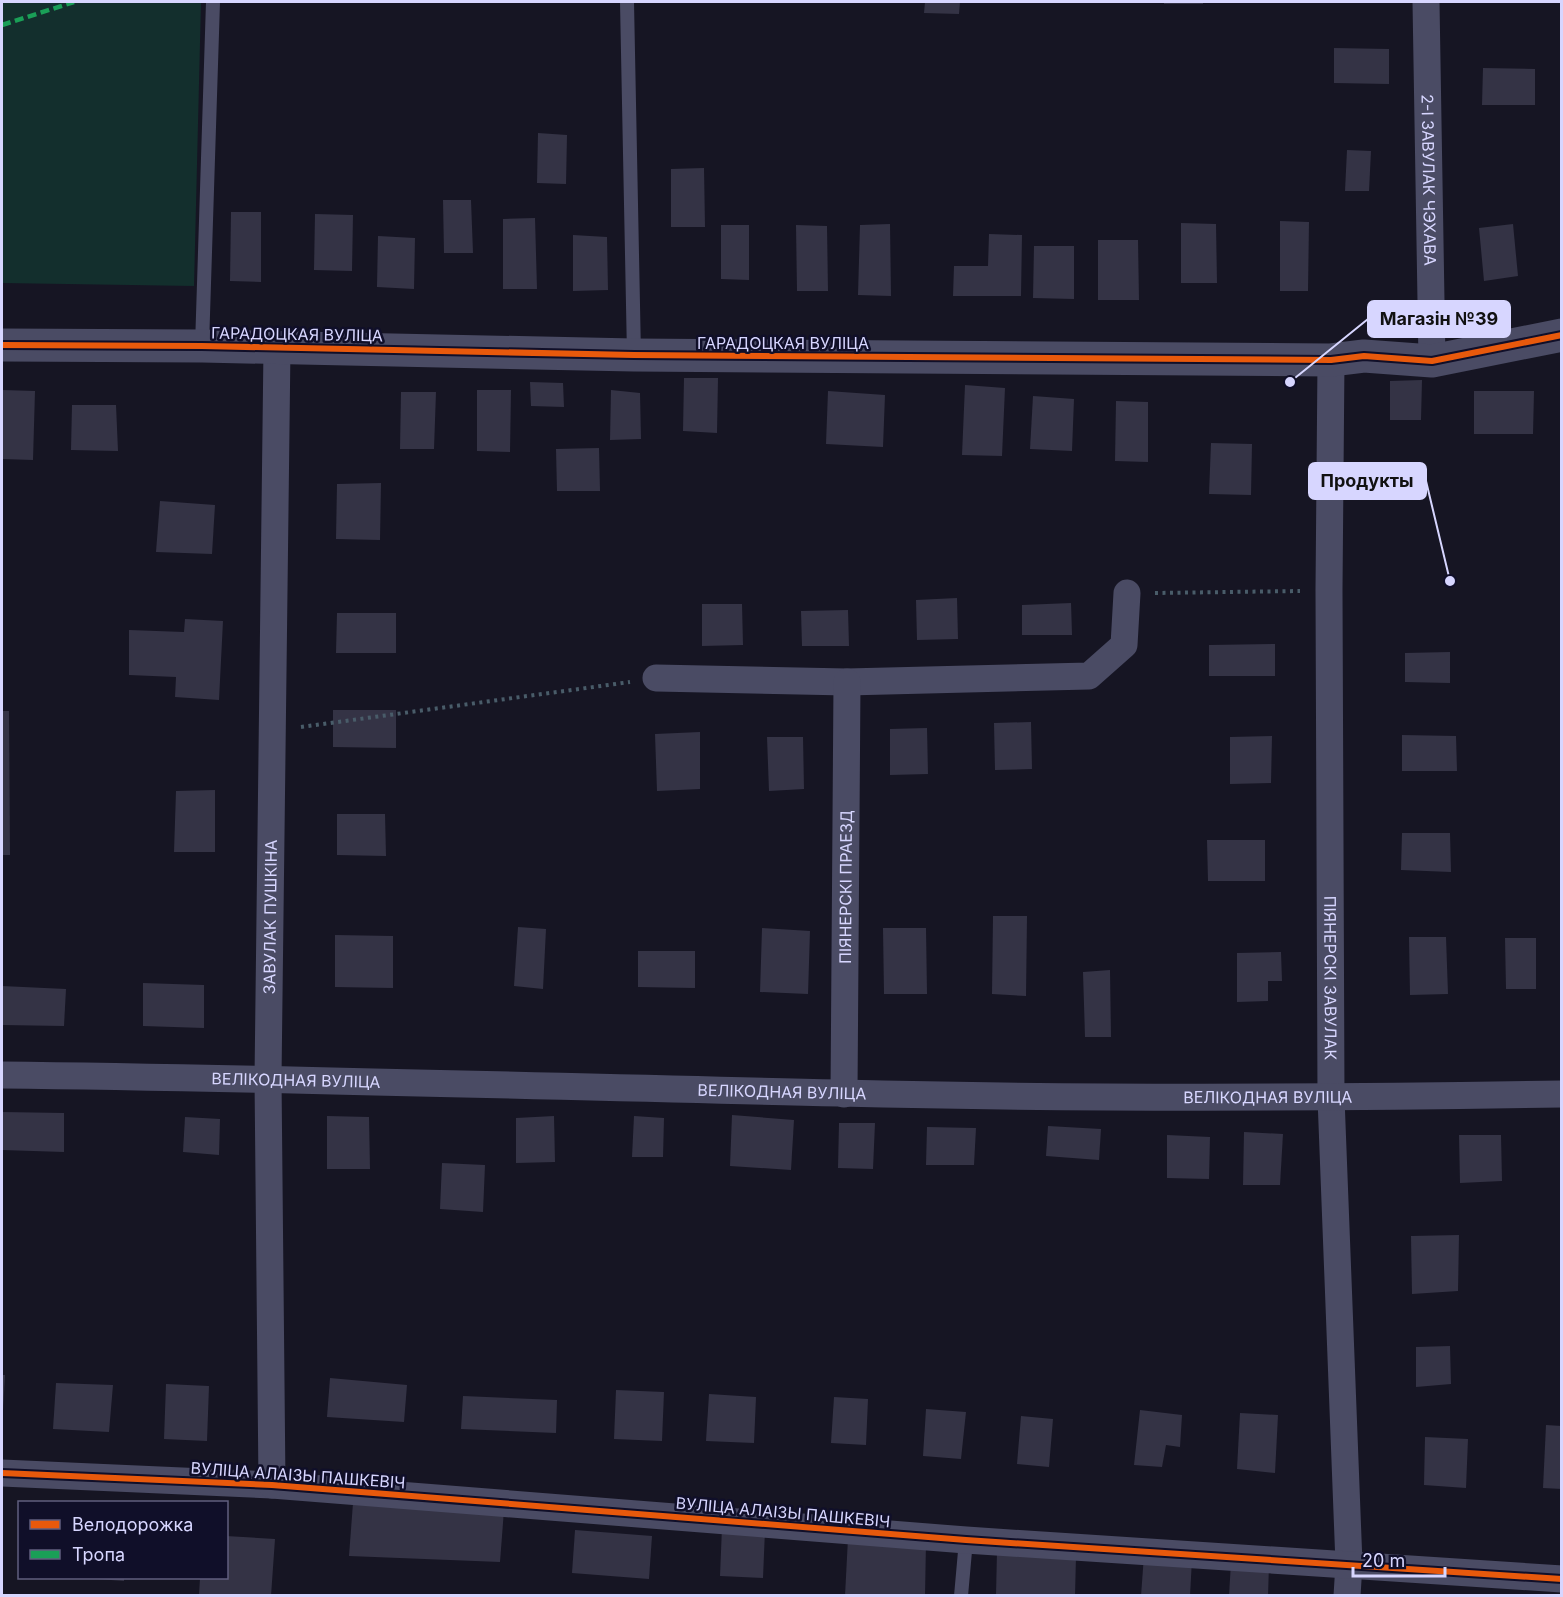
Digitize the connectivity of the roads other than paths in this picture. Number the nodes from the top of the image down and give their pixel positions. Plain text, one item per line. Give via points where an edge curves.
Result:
1 (213, 2) edge
2 (627, 2) edge
3 (1426, 2) edge
4 (1562, 335) edge
5 (2, 345) edge
6 (202, 346) junction
7 (277, 347) junction
8 (634, 356) junction
9 (1331, 360) junction
10 (1432, 360) junction
11 (1127, 593) road end
12 (656, 678) road end
13 (847, 682) junction
14 (2, 1076) edge
15 (268, 1078) junction
16 (844, 1094) junction
17 (1562, 1094) edge
18 (1331, 1098) junction
19 (2, 1473) edge
20 (272, 1485) junction
21 (966, 1540) junction
22 (1349, 1564) junction
23 (1562, 1579) edge
24 (961, 1596) edge
25 (1347, 1596) edge

1 - 6 lane
2 - 8 lane
3 - 10 street, 2-І ЗАВУЛАК ЧЭХАВА
4 - 10 street, ГАРАДОЦКАЯ ВУЛІЦА
5 - 6 street, ГАРАДОЦКАЯ ВУЛІЦА
6 - 7 street, ГАРАДОЦКАЯ ВУЛІЦА
7 - 8 street, ГАРАДОЦКАЯ ВУЛІЦА
7 - 15 street, ЗАВУЛАК ПУШКІНА
8 - 9 street, ГАРАДОЦКАЯ ВУЛІЦА
9 - 10 street, ГАРАДОЦКАЯ ВУЛІЦА via 1364,356
9 - 18 street, ПІЯНЕРСКІ ЗАВУЛАК
11 - 13 street via 1124,645 1089,676
12 - 13 street
13 - 16 street, ПІЯНЕРСКІ ПРАЕЗД
14 - 15 street, ВЕЛІКОДНАЯ ВУЛІЦА
15 - 16 street, ВЕЛІКОДНАЯ ВУЛІЦА
15 - 20 street, ЗАВУЛАК ПУШКІНА
16 - 18 street, ВЕЛІКОДНАЯ ВУЛІЦА
17 - 18 street, ВЕЛІКОДНАЯ ВУЛІЦА
18 - 22 street, ПІЯНЕРСКІ ЗАВУЛАК
19 - 20 street, ВУЛІЦА АЛАІЗЫ ПАШКЕВІЧ
20 - 21 street, ВУЛІЦА АЛАІЗЫ ПАШКЕВІЧ
21 - 22 street, ВУЛІЦА АЛАІЗЫ ПАШКЕВІЧ
21 - 24 lane
22 - 23 street, ВУЛІЦА АЛАІЗЫ ПАШКЕВІЧ
22 - 25 street, ПІЯНЕРСКІ ЗАВУЛАК

